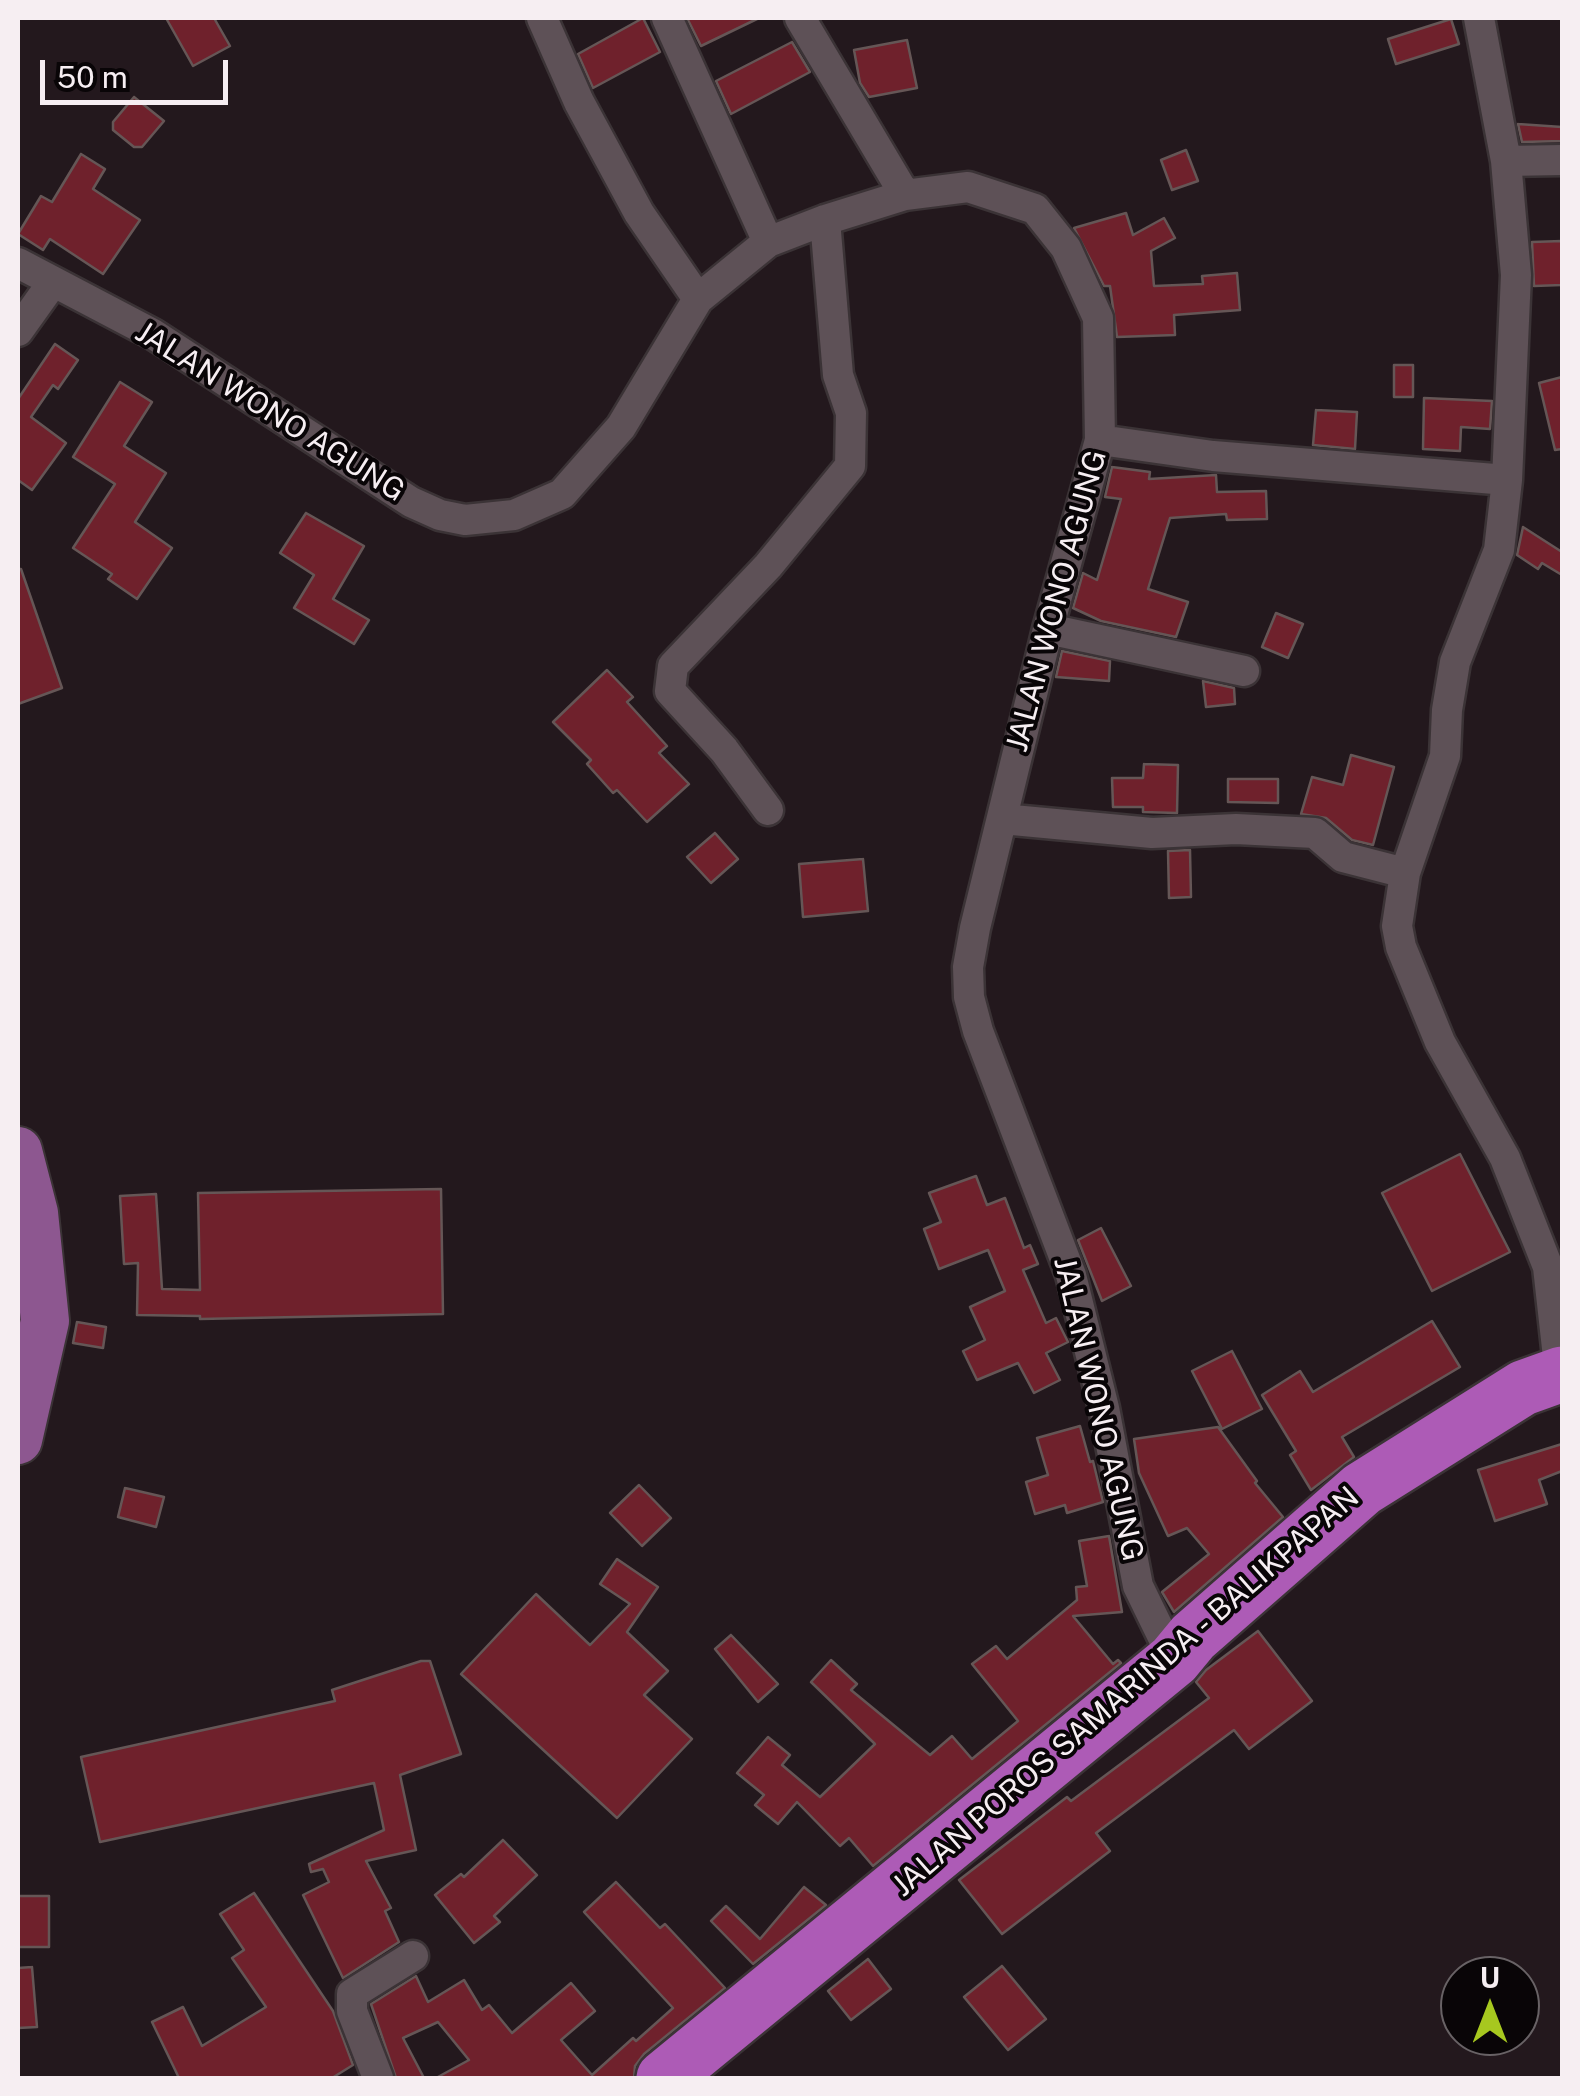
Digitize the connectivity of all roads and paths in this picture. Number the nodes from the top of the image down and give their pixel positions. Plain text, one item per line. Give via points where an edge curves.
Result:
1 (542, 18) edge
2 (800, 18) edge
3 (1479, 18) edge
4 (671, 29) edge
5 (1562, 160) edge
6 (1506, 161) junction
7 (905, 194) junction
8 (825, 220) junction
9 (768, 242) junction
10 (18, 263) edge
11 (53, 282) junction
12 (698, 298) junction
13 (18, 331) edge
14 (1100, 440) junction
15 (1507, 480) junction
16 (1048, 629) junction
17 (1244, 671) dead end
18 (768, 810) dead end
19 (1002, 819) junction
20 (1405, 873) junction
21 (18, 1152) edge
22 (1561, 1375) edge
23 (18, 1440) edge
24 (1174, 1660) junction
25 (414, 1956) dead end
26 (378, 2078) edge
27 (664, 2078) edge

1 - 12 street via 639,213
2 - 7 street
3 - 6 street
4 - 9 street
5 - 6 street
6 - 15 street via 1516,275
7 - 8 street, JALAN WONO AGUNG
7 - 14 street, JALAN WONO AGUNG via 968,187 1035,209 1046,222 1066,248 1098,318
8 - 9 street, JALAN WONO AGUNG
8 - 18 street via 838,375 850,413 850,466 673,666 670,691
9 - 12 street, JALAN WONO AGUNG
10 - 11 street, JALAN WONO AGUNG
11 - 12 street, JALAN WONO AGUNG via 153,334 412,502 465,520 514,516 562,494 620,427
11 - 13 street
14 - 15 street
14 - 16 street, JALAN WONO AGUNG
15 - 20 street via 1498,550 1455,662 1446,756
16 - 17 street
16 - 19 street, JALAN WONO AGUNG
19 - 20 street via 1152,833 1315,833 1343,858
19 - 24 street, JALAN WONO AGUNG via 975,928 969,997 1072,1275 1138,1586
20 - 22 street via 1397,926 1402,947 1440,1042 1505,1158 1548,1267
21 - 23 main road via 34,1213 45,1321
22 - 24 highway, JALAN POROS SAMARINDA - BALIKPAPAN via 1524,1388 1362,1489
24 - 27 highway, JALAN POROS SAMARINDA - BALIKPAPAN
25 - 26 street via 352,1994

